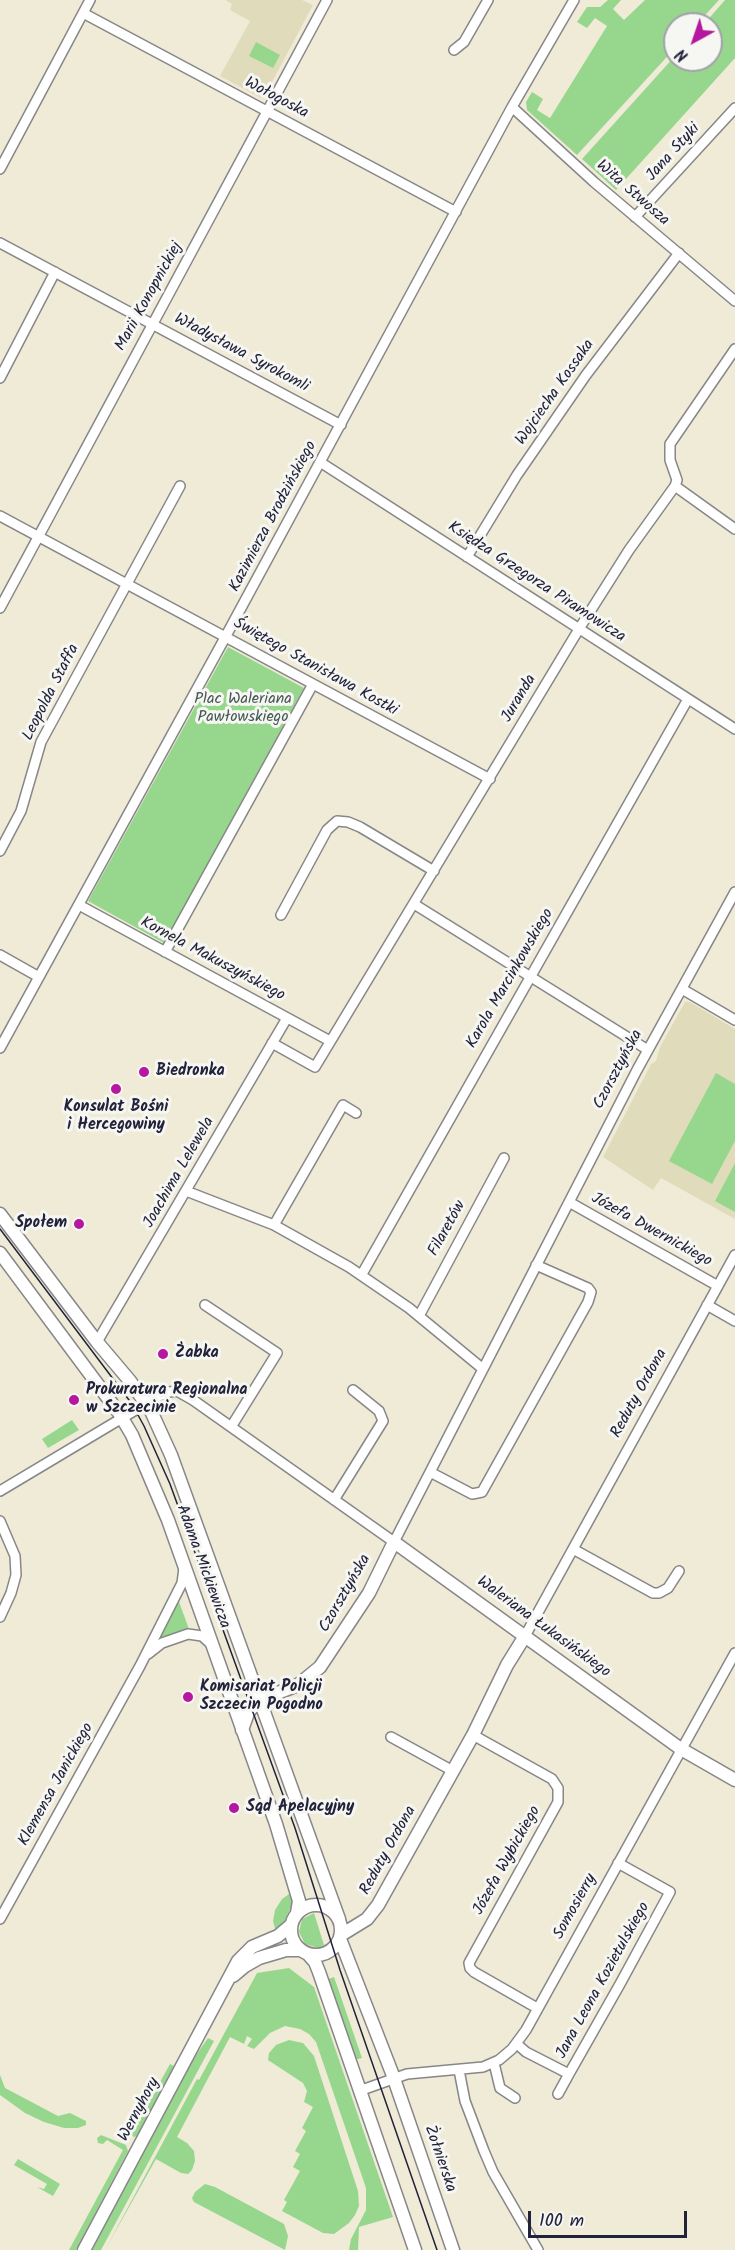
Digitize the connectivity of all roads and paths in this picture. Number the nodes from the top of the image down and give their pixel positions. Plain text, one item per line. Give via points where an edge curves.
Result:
1 (90, 0) edge
2 (327, 0) edge
3 (488, 0) edge
4 (574, 0) edge
5 (83, 13) junction
6 (454, 50) dead end
7 (512, 107) junction
8 (735, 108) edge
9 (268, 111) junction
10 (0, 169) edge
11 (456, 212) junction
12 (635, 217) junction
13 (0, 243) edge
14 (679, 254) junction
15 (55, 272) junction
16 (735, 301) edge
17 (152, 324) junction
18 (735, 349) edge
19 (0, 378) edge
20 (341, 424) junction
21 (320, 462) junction
22 (180, 486) dead end
23 (675, 486) junction
24 (0, 516) edge
25 (735, 529) edge
26 (38, 536) junction
27 (467, 557) junction
28 (126, 584) junction
29 (0, 608) edge
30 (579, 629) junction
31 (226, 636) junction
32 (313, 684) junction
33 (688, 699) junction
34 (735, 729) edge
35 (490, 779) junction
36 (0, 851) edge
37 (434, 871) junction
38 (735, 892) edge
39 (414, 904) junction
40 (79, 905) junction
41 (281, 915) dead end
42 (165, 952) junction
43 (0, 955) edge
44 (530, 975) junction
45 (39, 976) junction
46 (681, 989) junction
47 (287, 1018) junction
48 (735, 1020) edge
49 (330, 1041) junction
50 (272, 1043) junction
51 (0, 1048) edge
52 (648, 1050) junction
53 (356, 1113) dead end
54 (504, 1158) dead end
55 (186, 1191) junction
56 (569, 1202) junction
57 (0, 1214) edge
58 (274, 1225) junction
59 (0, 1253) edge
60 (735, 1255) edge
61 (536, 1265) junction
62 (362, 1274) junction
63 (718, 1286) junction
64 (205, 1305) dead end
65 (707, 1305) junction
66 (419, 1316) junction
67 (735, 1320) edge
68 (97, 1342) junction
69 (483, 1369) junction
70 (353, 1390) dead end
71 (147, 1403) junction
72 (122, 1418) junction
73 (231, 1426) junction
74 (430, 1472) junction
75 (0, 1491) edge
76 (334, 1500) junction
77 (0, 1521) edge
78 (394, 1542) junction
79 (573, 1549) junction
80 (183, 1560) junction
81 (679, 1570) dead end
82 (0, 1617) edge
83 (525, 1636) junction
84 (213, 1647) junction
85 (735, 1653) edge
86 (140, 1666) junction
87 (726, 1670) junction
88 (735, 1675) edge
89 (259, 1700) junction
90 (242, 1730) junction
91 (473, 1735) junction
92 (391, 1737) dead end
93 (681, 1749) junction
94 (453, 1771) junction
95 (735, 1780) edge
96 (618, 1863) junction
97 (297, 1913) junction
98 (0, 1917) edge
99 (339, 1919) junction
100 (291, 1925) junction
101 (340, 1937) junction
102 (304, 1952) junction
103 (226, 1985) junction
104 (537, 2008) junction
105 (517, 2044) junction
106 (494, 2063) junction
107 (459, 2070) junction
108 (569, 2074) junction
109 (394, 2079) junction
110 (359, 2091) junction
111 (558, 2094) dead end
112 (515, 2098) dead end
113 (84, 2250) edge
114 (414, 2250) edge
115 (453, 2250) edge
116 (538, 2250) edge

1 - 5 street
2 - 9 street, Marii Konopnickiej
3 - 6 street via 464,42
4 - 7 street, Kazimierza Brodzińskiego
5 - 9 street, Wołogoska
5 - 10 street
7 - 11 street, Kazimierza Brodzińskiego
7 - 12 street, Wita Stwosza
8 - 12 street, Jana Styki
9 - 11 street, Wołogoska
9 - 17 street, Marii Konopnickiej
11 - 20 street, Kazimierza Brodzińskiego
12 - 14 street, Wita Stwosza
13 - 15 street, Władysława Syrokomli
14 - 16 street, Wita Stwosza
14 - 27 street, Wojciecha Kossaka via 586,375
15 - 17 street, Władysława Syrokomli
15 - 19 street
17 - 20 street, Władysława Syrokomli
17 - 26 street, Marii Konopnickiej
18 - 23 street via 670,444
20 - 21 street, Kazimierza Brodzińskiego
21 - 27 street, Księdza Grzegorza Piramowicza
21 - 31 street, Kazimierza Brodzińskiego
22 - 28 street
23 - 25 street
23 - 30 street, Juranda
24 - 26 street, Świętego Stanisława Kostki
26 - 28 street, Świętego Stanisława Kostki
26 - 29 street, Marii Konopnickiej
27 - 30 street, Księdza Grzegorza Piramowicza
28 - 31 street, Świętego Stanisława Kostki
28 - 36 street, Leopolda Staffa via 41,742 21,811
30 - 33 street, Księdza Grzegorza Piramowicza
30 - 35 street, Juranda
31 - 32 street, Świętego Stanisława Kostki
31 - 40 street, Kazimierza Brodzińskiego
32 - 35 street, Świętego Stanisława Kostki
32 - 42 street
33 - 34 street, Księdza Grzegorza Piramowicza
33 - 44 street, Karola Marcinkowskiego
35 - 37 street, Juranda
37 - 39 street, Juranda
37 - 41 street via 360,827 337,821 327,830
38 - 46 street, Czorsztyńska
39 - 44 street
39 - 49 street, Juranda
40 - 42 street, Kornela Makuszyńskiego
40 - 45 street, Kazimierza Brodzińskiego
42 - 47 street, Kornela Makuszyńskiego
43 - 45 street
44 - 52 street
44 - 62 street, Karola Marcinkowskiego
45 - 51 street, Kazimierza Brodzińskiego
46 - 48 street
46 - 52 street, Czorsztyńska
47 - 49 street, Kornela Makuszyńskiego
47 - 50 street, Joachima Lelewela
49 - 50 street, Juranda via 315,1067
50 - 55 street, Joachima Lelewela
52 - 56 street, Czorsztyńska
53 - 58 street via 343,1106
54 - 66 street, Filaretów
55 - 58 street
55 - 68 street, Joachima Lelewela
56 - 61 street, Czorsztyńska
56 - 63 street, Józefa Dwernickiego
57 - 68 street, Adama Mickiewicza
58 - 62 street
59 - 72 street, Adama Mickiewicza
60 - 63 street, Reduty Ordona
61 - 69 street, Czorsztyńska
61 - 74 street via 588,1288 588,1302 482,1492 472,1494
62 - 66 street
63 - 65 street, Reduty Ordona
64 - 73 street via 277,1353
65 - 67 street
65 - 79 street, Reduty Ordona
66 - 69 street
68 - 71 street, Adama Mickiewicza
69 - 74 street, Czorsztyńska
70 - 76 street via 379,1411 382,1421
71 - 72 street
71 - 73 street, Waleriana Łukasińskiego via 177,1391
71 - 89 street, Adama Mickiewicza via 171,1455
72 - 75 street
72 - 80 street, Adama Mickiewicza via 158,1494
73 - 76 street, Waleriana Łukasińskiego
74 - 78 street, Czorsztyńska
76 - 78 street, Waleriana Łukasińskiego
77 - 82 street via 15,1556 16,1575
78 - 83 street, Waleriana Łukasińskiego
78 - 89 street, Czorsztyńska via 369,1593 320,1667 298,1685
79 - 81 street via 653,1593 668,1588
79 - 83 street, Reduty Ordona
80 - 84 street, Adama Mickiewicza
80 - 86 street, Klemensa Janickiego via 182,1583
83 - 91 street, Reduty Ordona
83 - 93 street, Waleriana Łukasińskiego
84 - 86 street, Klemensa Janickiego via 202,1636 187,1634 159,1645
84 - 90 street, Adama Mickiewicza
85 - 87 street, Somosierry
86 - 98 street, Klemensa Janickiego
87 - 88 street
87 - 93 street, Somosierry
89 - 90 street via 248,1713
89 - 99 street, Adama Mickiewicza
90 - 97 street, Adama Mickiewicza via 286,1854 299,1902
91 - 94 street, Reduty Ordona
91 - 104 street, Józefa Wybickiego via 552,1779 558,1788 558,1802 469,1966
92 - 94 street
93 - 95 street, Waleriana Łukasińskiego
93 - 96 street, Somosierry
94 - 101 street, Reduty Ordona via 375,1910
96 - 104 street, Somosierry
96 - 108 street, Jana Leona Kozietulskiego via 670,1892
97 - 99 street via 320,1905
97 - 100 street
99 - 101 street
100 - 102 street via 292,1938
100 - 103 street, Wernyhory via 278,1936 248,1949
101 - 102 street via 326,1954
101 - 109 street, Żołnierska
102 - 103 street, Wernyhory via 282,1950 256,1960 237,1971
102 - 110 street via 315,1964
103 - 113 street, Wernyhory
104 - 105 street, Somosierry
105 - 106 street, Somosierry
105 - 108 street, Jana Leona Kozietulskiego
106 - 107 street, Somosierry
106 - 112 street via 500,2088
107 - 109 street, Somosierry via 418,2072
107 - 116 street via 465,2101 493,2172
108 - 111 street, Jana Leona Kozietulskiego
109 - 110 street
109 - 115 street, Żołnierska
110 - 114 street

